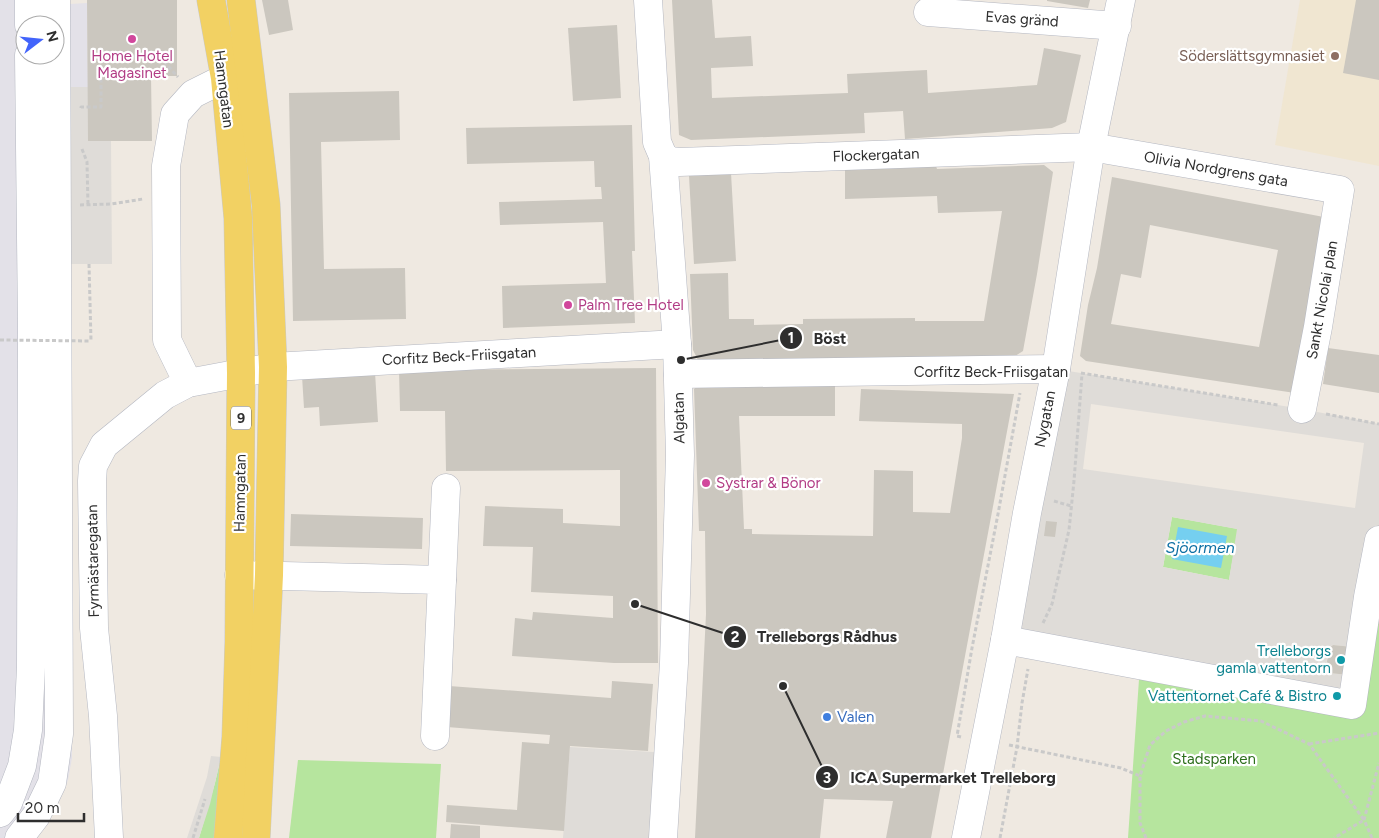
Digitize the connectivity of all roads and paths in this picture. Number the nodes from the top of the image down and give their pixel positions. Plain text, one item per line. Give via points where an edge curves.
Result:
1 (29, 0) edge
2 (56, 0) edge
3 (211, 0) edge
4 (241, 0) edge
5 (648, 0) edge
6 (928, 12) dead end
7 (1119, 13) edge
8 (29, 15) edge
9 (29, 65) edge
10 (237, 74) junction
11 (194, 94) junction
12 (81, 117) dead end
13 (81, 146) dead end
14 (1091, 147) junction
15 (663, 156) junction
16 (1340, 190) joint
17 (166, 195) junction
18 (89, 264) dead end
19 (0, 340) edge
20 (677, 344) junction
21 (273, 367) junction
22 (1056, 369) junction
23 (241, 373) junction
24 (1082, 373) junction
25 (678, 374) junction
26 (188, 382) junction
27 (1302, 409) junction
28 (1379, 424) edge
29 (446, 488) dead end
30 (1046, 499) dead end
31 (1072, 506) junction
32 (1379, 540) edge
33 (239, 575) junction
34 (269, 575) junction
35 (442, 580) junction
36 (1018, 642) junction
37 (1379, 732) edge
38 (436, 736) dead end
39 (1308, 744) junction
40 (1379, 763) edge
41 (0, 813) edge
42 (1364, 820) junction
43 (19, 838) edge
44 (109, 838) edge
45 (228, 838) edge
46 (256, 838) edge
47 (663, 838) edge
48 (966, 838) edge
49 (1000, 838) edge
50 (1146, 838) edge
51 (1334, 838) edge
52 (1372, 838) edge

1 - 8 street
2 - 43 street via 59,734 52,783 36,816
3 - 10 main road, Hamngatan / 9
4 - 10 main road, Hamngatan / 9
5 - 15 street, Algatan via 657,142
6 - 7 street, Evas gränd
7 - 14 street, Nygatan
9 - 41 street via 32,317 30,703 22,766 8,803
10 - 11 street
10 - 21 main road, Hamngatan / 9 via 266,205
10 - 23 main road, Hamngatan / 9
11 - 12 path via 160,56 101,57 101,107 81,107
11 - 17 street via 175,114 166,166
13 - 17 path via 87,162 88,205
14 - 15 street, Flockergatan via 679,162 670,162
14 - 16 street, Olivia Nordgrens gata
14 - 22 street, Nygatan
15 - 20 street, Algatan
16 - 27 street, Sankt Nicolai plan
17 - 26 street via 167,340
18 - 19 path, bridge via 91,341
20 - 21 street, Corfitz Beck-Friisgatan
20 - 25 street, Algatan
21 - 23 street, Corfitz Beck-Friisgatan
21 - 34 main road, Hamngatan / 9
22 - 24 path, Corfitz Beck-Friisgatan
22 - 25 street, Corfitz Beck-Friisgatan
22 - 36 street, Nygatan via 1027,513
23 - 26 street, Fyrmästaregatan
23 - 33 main road, Hamngatan / 9
24 - 27 path, Corfitz Beck-Friisgatan
24 - 31 path
25 - 47 street, Algatan via 680,455 674,663
26 - 44 street, Fyrmästaregatan via 165,395 104,445 93,466 94,628 103,716
27 - 28 path, Corfitz Beck-Friisgatan
29 - 35 street
30 - 31 path
31 - 36 path via 1052,604
32 - 36 street via 1352,705
33 - 34 street
33 - 45 main road, Hamngatan / 9 via 236,736
34 - 35 street
34 - 46 main road, Hamngatan / 9
35 - 38 street
36 - 48 street, Nygatan
36 - 49 path via 1022,703 1018,747
37 - 39 path
39 - 42 path
39 - 50 path via 1262,721 1205,716 1166,731 1150,745 1140,776 1140,823
40 - 42 path
42 - 51 path
42 - 52 path

